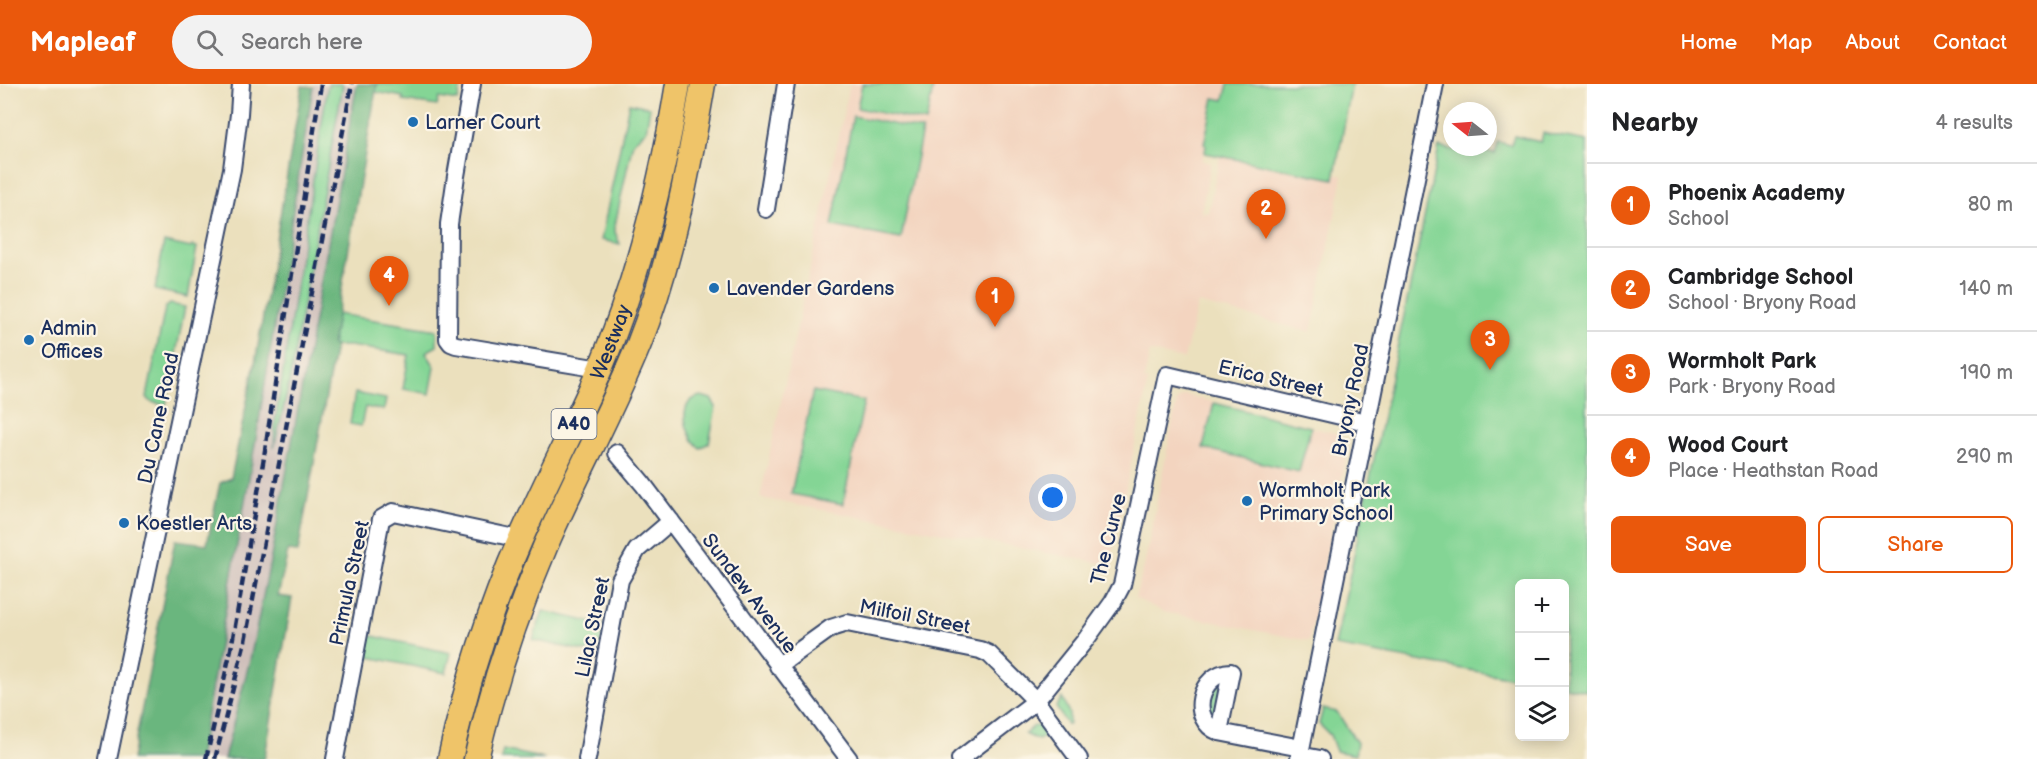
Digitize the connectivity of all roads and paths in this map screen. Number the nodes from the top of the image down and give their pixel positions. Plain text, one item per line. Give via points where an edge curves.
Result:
1 (241, 84) edge
2 (472, 84) edge
3 (678, 84) edge
4 (703, 84) edge
5 (786, 84) edge
6 (1435, 84) edge
7 (766, 209) dead end
8 (600, 369) junction
9 (1167, 375) joint
10 (1366, 422) junction
11 (617, 453) dead end
12 (671, 521) junction
13 (520, 539) junction
14 (778, 666) junction
15 (1036, 701) junction
16 (1219, 732) dead end
17 (1300, 754) edge
18 (108, 759) edge
19 (335, 759) edge
20 (450, 759) edge
21 (476, 759) edge
22 (587, 759) edge
23 (849, 759) edge
24 (960, 759) edge
25 (1079, 759) edge
26 (1320, 759) edge

1 - 18 street, Du Cane Road via 232,170
2 - 8 street via 449,224 448,339 456,345
3 - 8 highway, Westway / A40 via 664,164 638,268
4 - 21 highway, Westway / A40 via 674,237 657,292 639,344 528,588 502,663
5 - 7 street
6 - 10 street, Bryony Road
8 - 13 highway, Westway / A40
9 - 10 street, Erica Street
9 - 15 street, The Curve via 1122,585 1094,629
10 - 17 street, Bryony Road
11 - 12 street, Sundew Avenue
12 - 14 street, Sundew Avenue
12 - 22 street, Lilac Street via 637,550 620,580
13 - 19 street, Primula Street via 393,512 381,519
13 - 20 highway, Westway / A40 via 476,659
14 - 15 street, Milfoil Street via 831,628 847,623 980,650 989,654
14 - 23 street, Sundew Avenue
15 - 24 street, The Curve
15 - 25 street, Milfoil Street
16 - 17 street
17 - 26 street

